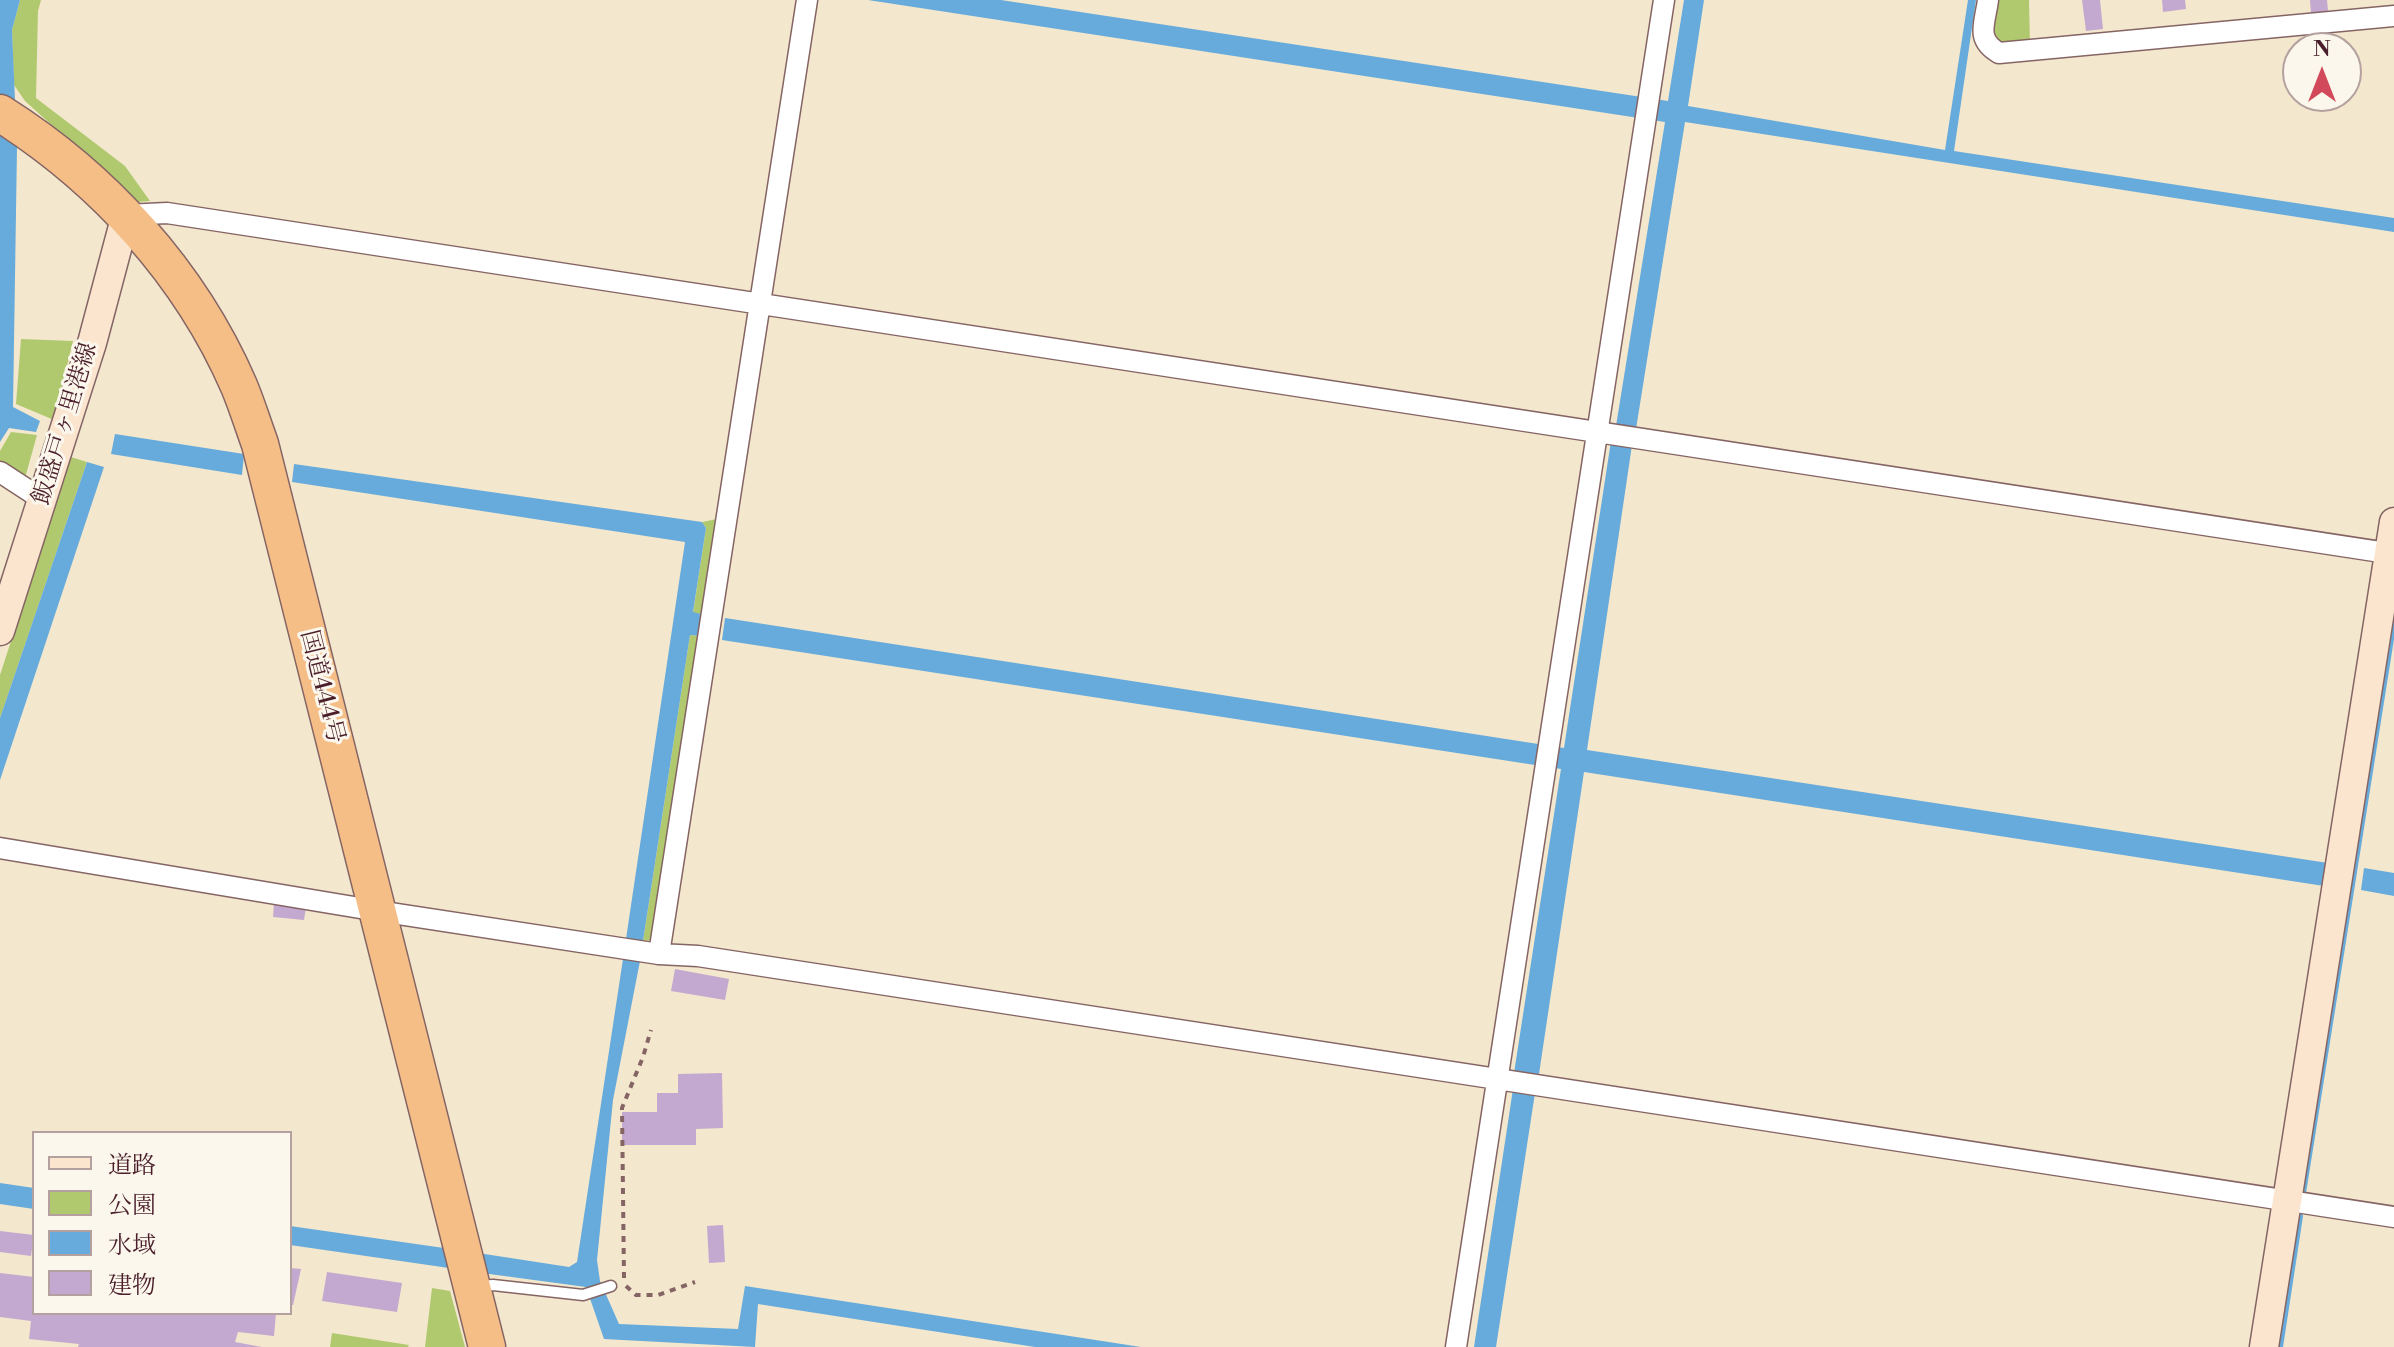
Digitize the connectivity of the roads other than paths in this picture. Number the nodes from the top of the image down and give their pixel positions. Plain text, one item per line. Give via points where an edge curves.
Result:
1 (807, 0) edge
2 (1664, 0) edge
3 (1988, 0) edge
4 (2394, 16) edge
5 (0, 113) edge
6 (126, 215) junction
7 (760, 304) junction
8 (1597, 432) junction
9 (0, 472) edge
10 (43, 500) junction
11 (2394, 522) edge
12 (2392, 554) edge
13 (0, 631) edge
14 (0, 848) edge
15 (378, 911) junction
16 (659, 954) junction
17 (1496, 1078) junction
18 (2286, 1200) junction
19 (2394, 1217) edge
20 (611, 1286) dead end
21 (472, 1287) junction
22 (487, 1347) edge
23 (1456, 1347) edge
24 (2264, 1347) edge

1 - 7 street
2 - 8 street
3 - 4 street via 1983,37 1999,53
5 - 6 highway, 国道444号 via 42,139
6 - 7 street via 167,213
6 - 10 street, 飯盛戸ヶ里港線
6 - 15 highway, 国道444号 via 170,267 239,385 260,444
7 - 8 street
7 - 16 street
8 - 12 street
8 - 17 street
9 - 10 street
10 - 13 street, 飯盛戸ヶ里港線
11 - 12 street
12 - 18 street
14 - 15 street
15 - 16 street
15 - 21 highway, 国道444号
16 - 17 street
17 - 18 street
17 - 23 street
18 - 19 street
18 - 24 street
20 - 21 lane via 583,1295
21 - 22 highway, 国道444号

